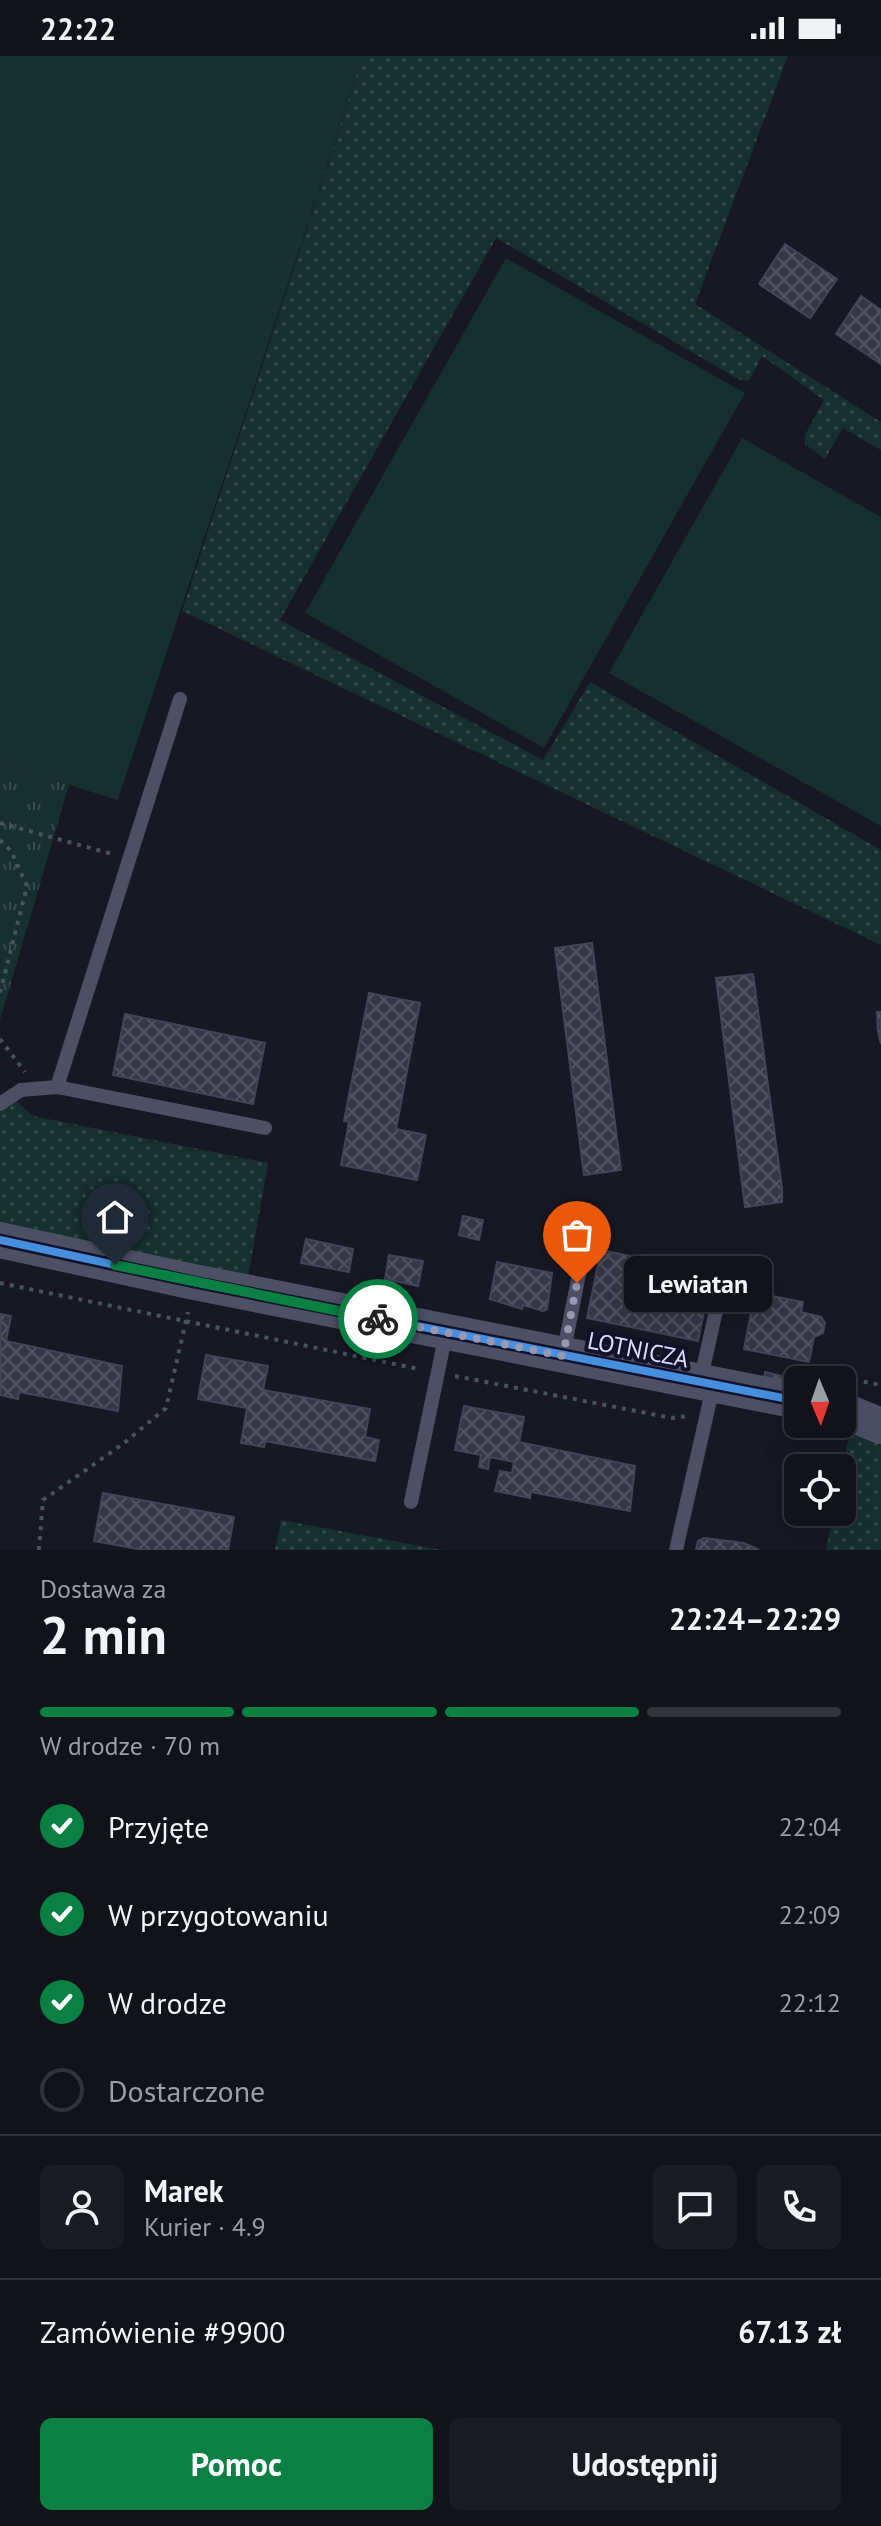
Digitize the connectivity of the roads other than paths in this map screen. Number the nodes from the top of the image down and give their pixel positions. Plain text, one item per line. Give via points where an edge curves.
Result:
1 (180, 699) dead end
2 (49, 1087) junction
3 (0, 1104) edge
4 (265, 1128) dead end
5 (587, 1234) dead end
6 (0, 1240) edge
7 (727, 1262) dead end
8 (446, 1332) junction
9 (563, 1356) junction
10 (707, 1383) junction
11 (784, 1398) edge
12 (881, 1404) edge
13 (856, 1407) edge
14 (856, 1415) edge
15 (881, 1426) edge
16 (411, 1502) dead end
17 (676, 1550) edge

1 - 2 lane
2 - 3 lane via 21,1090
2 - 4 lane
5 - 9 lane
6 - 8 street, LOTNICZA
7 - 10 lane
8 - 9 street, LOTNICZA
8 - 16 lane
9 - 10 street, LOTNICZA
10 - 11 street, LOTNICZA
10 - 17 lane
12 - 13 street
14 - 15 street

